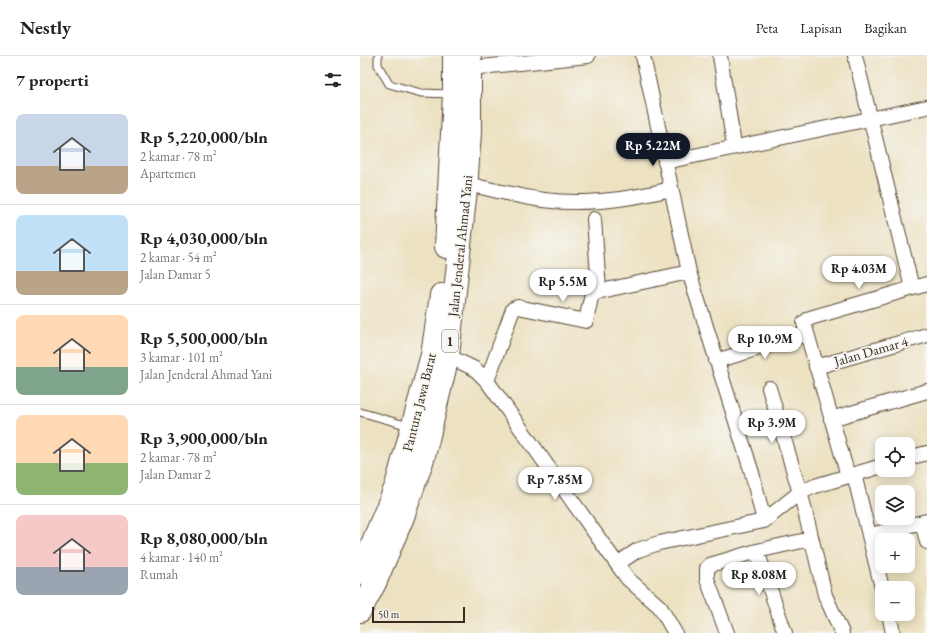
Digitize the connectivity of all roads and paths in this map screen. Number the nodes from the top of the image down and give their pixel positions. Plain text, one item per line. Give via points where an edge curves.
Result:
1 (378, 56) edge
2 (588, 56) edge
3 (643, 56) edge
4 (720, 56) edge
5 (855, 56) edge
6 (465, 60) edge
7 (462, 94) junction
8 (927, 107) edge
9 (870, 119) junction
10 (734, 146) junction
11 (665, 162) junction
12 (466, 184) junction
13 (671, 189) junction
14 (594, 219) dead end
15 (689, 272) junction
16 (927, 284) edge
17 (912, 288) junction
18 (599, 290) junction
19 (806, 327) junction
20 (927, 335) edge
21 (440, 354) junction
22 (716, 361) junction
23 (816, 367) junction
24 (487, 382) junction
25 (770, 388) dead end
26 (927, 391) edge
27 (360, 412) edge
28 (831, 419) junction
29 (421, 430) junction
30 (927, 452) edge
31 (915, 456) edge
32 (875, 468) edge
33 (851, 475) junction
34 (800, 493) junction
35 (764, 521) junction
36 (925, 522) edge
37 (870, 535) junction
38 (811, 540) junction
39 (927, 542) edge
40 (757, 551) junction
41 (617, 564) junction
42 (360, 573) edge
43 (880, 581) edge
44 (360, 611) edge
45 (890, 621) edge
46 (675, 633) edge
47 (727, 633) edge
48 (785, 633) edge
49 (842, 633) edge
50 (893, 633) edge

1 - 7 lane via 378,65 390,84 421,93
2 - 6 street
3 - 11 street
4 - 10 street
5 - 9 street
6 - 7 highway, Pantura Jawa Barat / 1
7 - 12 highway, Jalan Jenderal Ahmad Yani / 1 via 470,132
7 - 21 highway, Pantura Jawa Barat / 1 via 442,291
8 - 9 street
9 - 10 street
9 - 17 street
10 - 11 street
11 - 13 street
12 - 13 street via 551,201 616,200
12 - 21 highway, Jalan Jenderal Ahmad Yani / 1
13 - 15 street
14 - 18 street
15 - 18 street
15 - 22 street
16 - 17 street
17 - 19 street via 810,318
18 - 24 street via 591,294 586,321 513,308
19 - 22 street
19 - 23 street
20 - 23 street, Jalan Damar 4
21 - 24 street via 475,370
21 - 29 highway, Pantura Jawa Barat / 1
22 - 35 street via 752,473
23 - 28 street
24 - 41 street
25 - 34 street
26 - 28 street
27 - 29 lane
28 - 33 street
29 - 42 highway, Pantura Jawa Barat / 1
29 - 44 highway, 1 via 424,456 403,517
30 - 31 street
32 - 33 street
33 - 34 street
33 - 37 street
34 - 35 street
34 - 38 street
35 - 41 street via 659,543 638,550
36 - 37 street
36 - 39 street
37 - 43 street
38 - 40 street
38 - 49 street via 825,595
40 - 47 street via 707,568 707,580
40 - 48 street
41 - 46 street via 628,579 660,607
45 - 50 street

